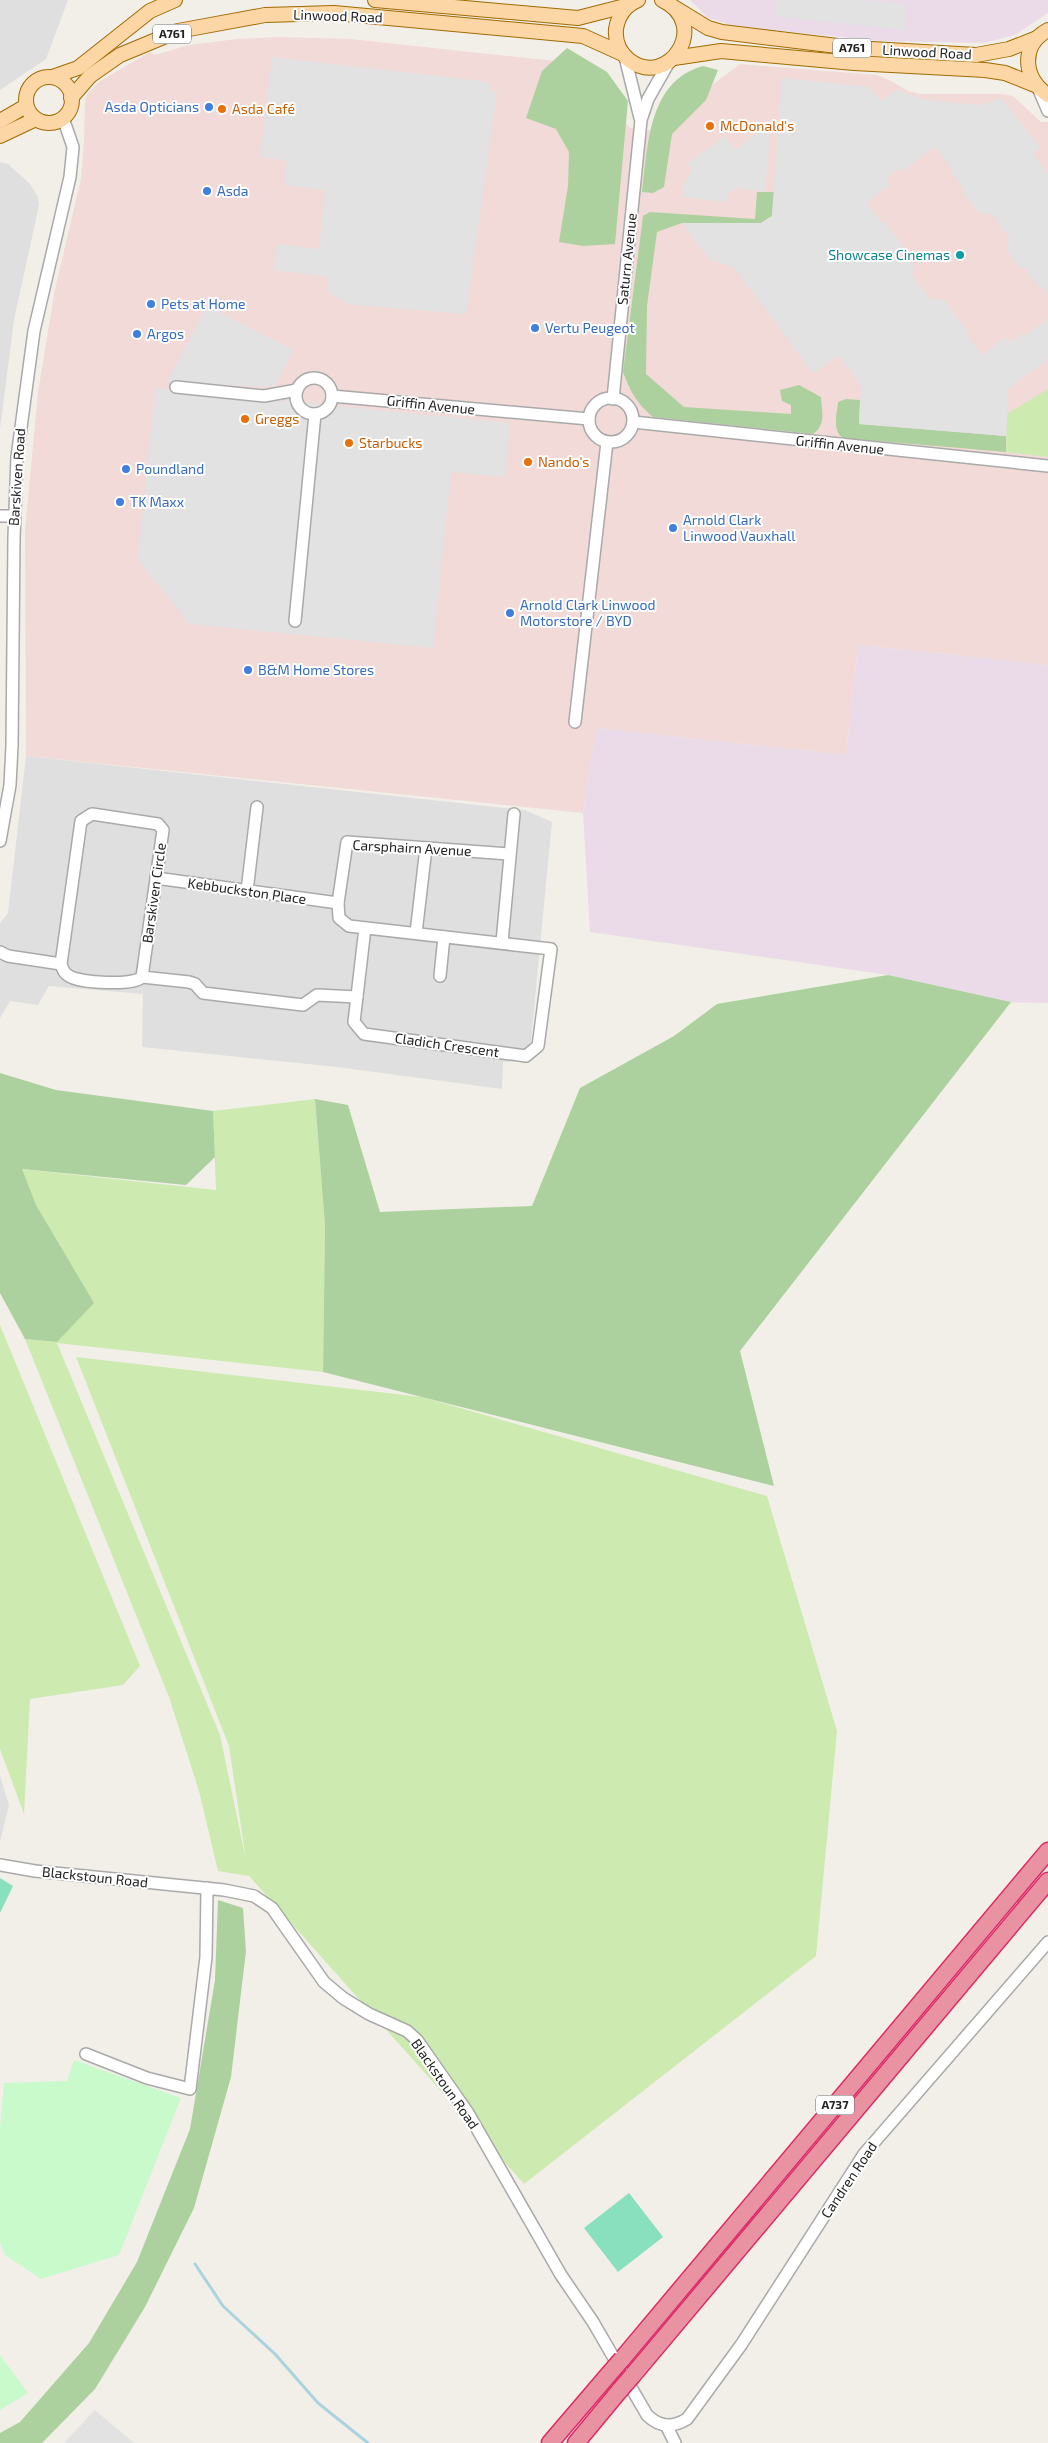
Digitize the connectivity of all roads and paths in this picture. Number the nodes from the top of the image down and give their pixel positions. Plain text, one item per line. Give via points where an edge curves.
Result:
1 (175, 0) edge
2 (375, 0) edge
3 (634, 2) edge
4 (667, 2) edge
5 (1042, 34) edge
6 (624, 56) junction
7 (672, 60) junction
8 (52, 77) junction
9 (1041, 90) edge
10 (71, 98) junction
11 (26, 106) junction
12 (1048, 110) edge
13 (63, 118) junction
14 (36, 120) junction
15 (641, 120) junction
16 (0, 121) edge
17 (0, 136) edge
18 (176, 387) dead end
19 (297, 390) junction
20 (332, 396) junction
21 (613, 399) junction
22 (316, 414) junction
23 (589, 419) junction
24 (633, 422) junction
25 (607, 442) junction
26 (1048, 466) edge
27 (0, 516) edge
28 (14, 516) junction
29 (295, 621) dead end
30 (575, 722) dead end
31 (257, 808) dead end
32 (514, 814) dead end
33 (0, 841) edge
34 (426, 848) junction
35 (509, 854) junction
36 (156, 878) junction
37 (247, 891) junction
38 (338, 904) junction
39 (365, 928) junction
40 (416, 934) junction
41 (444, 937) junction
42 (502, 942) junction
43 (0, 952) edge
44 (61, 964) junction
45 (440, 976) dead end
46 (142, 977) junction
47 (357, 998) junction
48 (1048, 1851) edge
49 (0, 1865) edge
50 (1048, 1881) edge
51 (207, 1888) junction
52 (1048, 1942) edge
53 (86, 2054) dead end
54 (666, 2425) junction
55 (550, 2443) edge
56 (576, 2443) edge
57 (676, 2443) edge

1 - 8 main road, A761 via 150,11 78,68
2 - 3 main road, Linwood Road via 578,18
3 - 6 main road via 622,13 615,34
4 - 5 main road, Linwood Road / A761 via 708,28 722,32 854,48 976,55 1009,49
4 - 7 main road via 680,14 684,25 683,43
5 - 9 main road via 1030,47 1027,58 1028,70
6 - 7 main road, Linwood Road via 642,66 653,67
6 - 10 main road, Linwood Road / A761 via 583,36 334,13 265,16 178,32 120,55 90,76
6 - 15 street, Saturn Avenue
7 - 9 main road, Linwood Road / A761 via 721,51 985,70 1005,73
7 - 15 street, Saturn Avenue via 648,99
8 - 10 main road via 67,86
8 - 11 main road, A761 via 34,82 28,90
9 - 12 street
10 - 13 main road, A761
11 - 14 main road
11 - 16 main road
13 - 14 main road via 48,123
13 - 28 street, Barskiven Road via 73,147 70,177 34,331 20,423
14 - 17 main road
15 - 21 street, Saturn Avenue
18 - 19 street via 264,396
19 - 20 street via 303,381 315,378 329,385
19 - 22 street via 300,407
20 - 22 street via 329,406
20 - 23 street, Griffin Avenue
21 - 23 street via 598,403
21 - 24 street via 629,408
22 - 29 street
23 - 25 street via 595,435
24 - 25 street via 625,437 617,442
24 - 26 street, Griffin Avenue
25 - 30 street
27 - 28 street
28 - 33 street, Barskiven Road via 12,746 10,785
31 - 37 street
32 - 35 street
34 - 35 street, Carsphairn Avenue
34 - 38 street, Carsphairn Avenue via 347,842
34 - 40 street
35 - 42 street
36 - 37 street, Kebbuckston Place
36 - 44 street, Barskiven Circle via 163,830 158,824 92,814 81,821
36 - 46 street, Barskiven Circle
37 - 38 street, Kebbuckston Place
38 - 39 street via 339,918 349,926
39 - 40 street
39 - 47 street, Cladich Crescent
40 - 41 street
41 - 42 street
41 - 45 street
42 - 47 street, Cladich Crescent via 551,949 538,1046 526,1056 364,1034 354,1022
43 - 44 street
44 - 46 street via 71,978 122,983
46 - 47 street via 189,982 203,993 303,1005 317,994
48 - 55 highway, A737, bridge
49 - 51 street, Blackstoun Road
50 - 56 highway, A737, bridge
51 - 53 street via 206,1956 190,2089 147,2078
51 - 54 street, Blackstoun Road via 254,1896 272,1908 324,1982 343,1998 407,2031 417,2040 468,2113 561,2275 593,2322 647,2415 655,2423
52 - 54 street, Candren Road via 864,2154 741,2344 687,2419 676,2425
54 - 57 street

